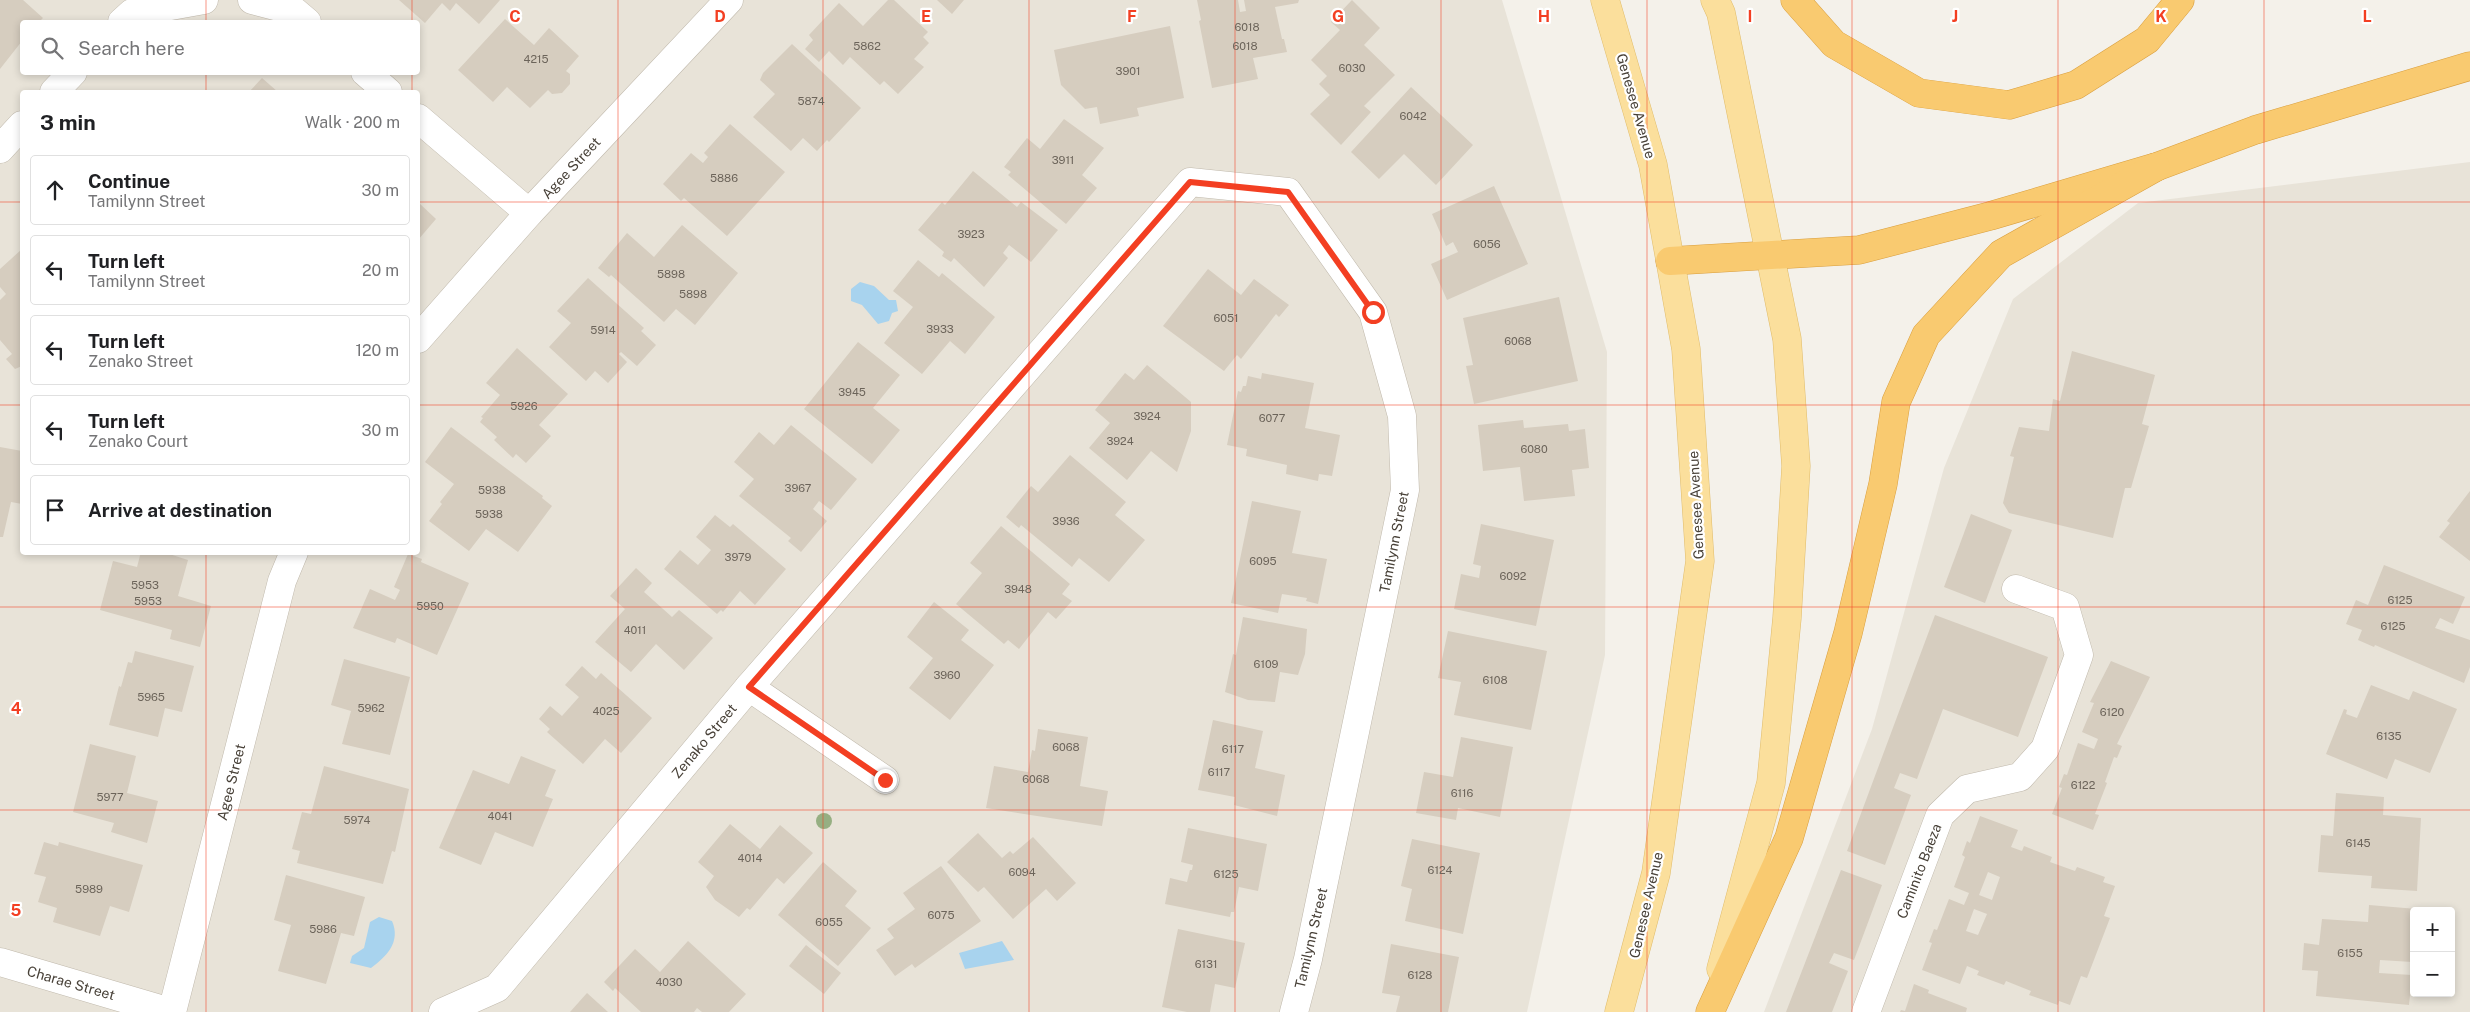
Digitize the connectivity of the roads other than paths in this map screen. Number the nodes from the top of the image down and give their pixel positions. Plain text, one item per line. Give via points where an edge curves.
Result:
1 (204, 0) edge
2 (252, 0) edge
3 (728, 0) edge
4 (1605, 0) edge
5 (1715, 0) edge
6 (1795, 0) edge
7 (2180, 0) edge
8 (124, 20) edge
9 (305, 20) edge
10 (2470, 66) edge
11 (70, 75) edge
12 (368, 75) edge
13 (56, 90) edge
14 (386, 90) edge
15 (420, 120) edge
16 (20, 128) edge
17 (0, 149) edge
18 (2156, 167) junction
19 (1190, 182) joint
20 (529, 213) junction
21 (1770, 256) junction
22 (1670, 261) junction
23 (420, 337) edge
24 (293, 555) edge
25 (2016, 589) dead end
26 (749, 687) junction
27 (885, 780) dead end
28 (0, 962) edge
29 (171, 1012) edge
30 (443, 1012) edge
31 (1294, 1012) edge
32 (1619, 1012) edge
33 (1710, 1012) edge
34 (1866, 1012) edge

1 - 8 street via 132,13
2 - 9 street via 294,11
3 - 20 street, Agee Street
4 - 22 main road, Genesee Avenue via 1653,165
5 - 21 main road
6 - 7 highway via 1834,44 1919,93 2009,106 2076,85 2147,40
10 - 18 highway via 2255,130
11 - 13 street
12 - 14 street
15 - 20 street
16 - 17 street
18 - 21 highway via 1990,216 1859,250
18 - 33 highway via 2001,254 1926,335 1896,402 1883,484 1848,633 1789,838
19 - 26 street, Zenako Street
19 - 31 street, Tamilynn Street via 1288,192 1373,312 1402,416 1405,490
20 - 23 street, Agee Street
21 - 22 highway
21 - 33 main road via 1788,339 1796,466 1786,618 1771,783
22 - 32 main road, Genesee Avenue via 1686,349 1700,561 1656,873
24 - 29 street, Agee Street via 282,581
25 - 34 street, Caminito Baeza via 2065,607 2079,655 2045,749 2020,776 1967,789 1940,815
26 - 27 street
26 - 30 street, Zenako Street via 497,988
28 - 29 street, Charae Street

